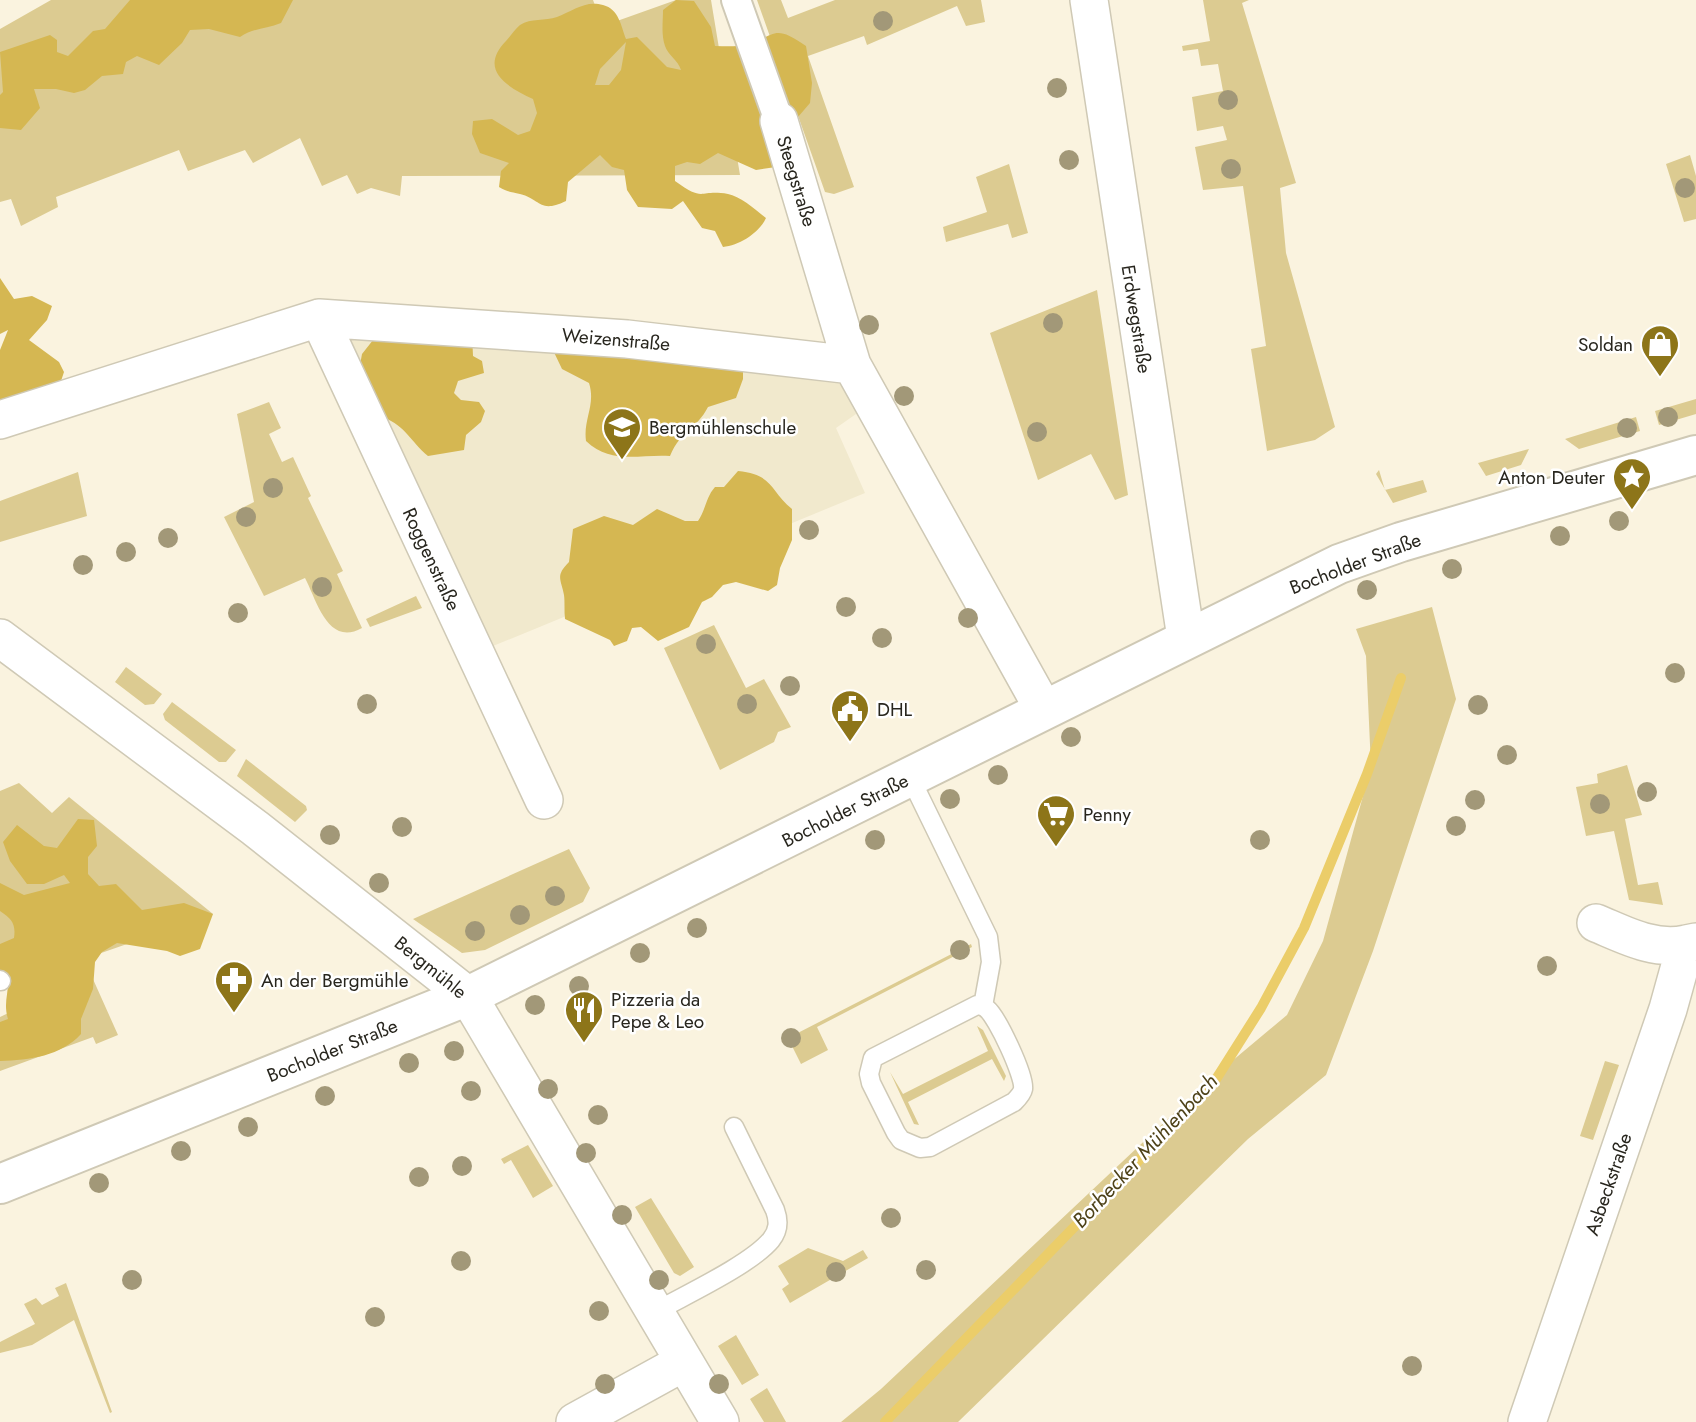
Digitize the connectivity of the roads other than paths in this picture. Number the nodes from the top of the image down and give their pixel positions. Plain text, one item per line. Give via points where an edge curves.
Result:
1 (736, 0) edge
2 (1089, 0) edge
3 (779, 121) joint
4 (319, 318) junction
5 (852, 365) junction
6 (0, 420) edge
7 (1696, 455) edge
8 (1186, 638) junction
9 (1, 639) edge
10 (1044, 710) junction
11 (910, 777) junction
12 (544, 800) dead end
13 (1596, 923) dead end
14 (1691, 943) edge
15 (468, 996) junction
16 (983, 1006) junction
17 (734, 1127) dead end
18 (0, 1184) edge
19 (655, 1312) junction
20 (684, 1362) junction
21 (575, 1422) edge
22 (720, 1422) edge
23 (1527, 1422) edge

1 - 3 street, Steegstraße
2 - 8 street, Erdwegstraße
3 - 5 street, Steegstraße
4 - 5 street, Weizenstraße via 627,339
4 - 6 street, Weizenstraße
4 - 12 street, Roggenstraße
5 - 10 street
7 - 8 main road, Bocholder Straße via 1370,553
8 - 10 main road, Bocholder Straße
9 - 15 street, Bergmühle via 255,828
10 - 11 main road, Bocholder Straße
11 - 15 main road, Bocholder Straße
11 - 16 lane via 988,937 992,962
13 - 14 street, Asbeckstraße via 1649,944 1673,947
14 - 23 street, Asbeckstraße
15 - 18 main road, Bocholder Straße
15 - 19 street, Bergmühle
16 - 16 lane via 971,1007 873,1058 871,1083 896,1133 910,1145 930,1147 1020,1096 1020,1072
17 - 19 lane via 775,1210 776,1232 743,1261
19 - 20 street, Bergmühle
20 - 21 street
20 - 22 street, Bergmühle

